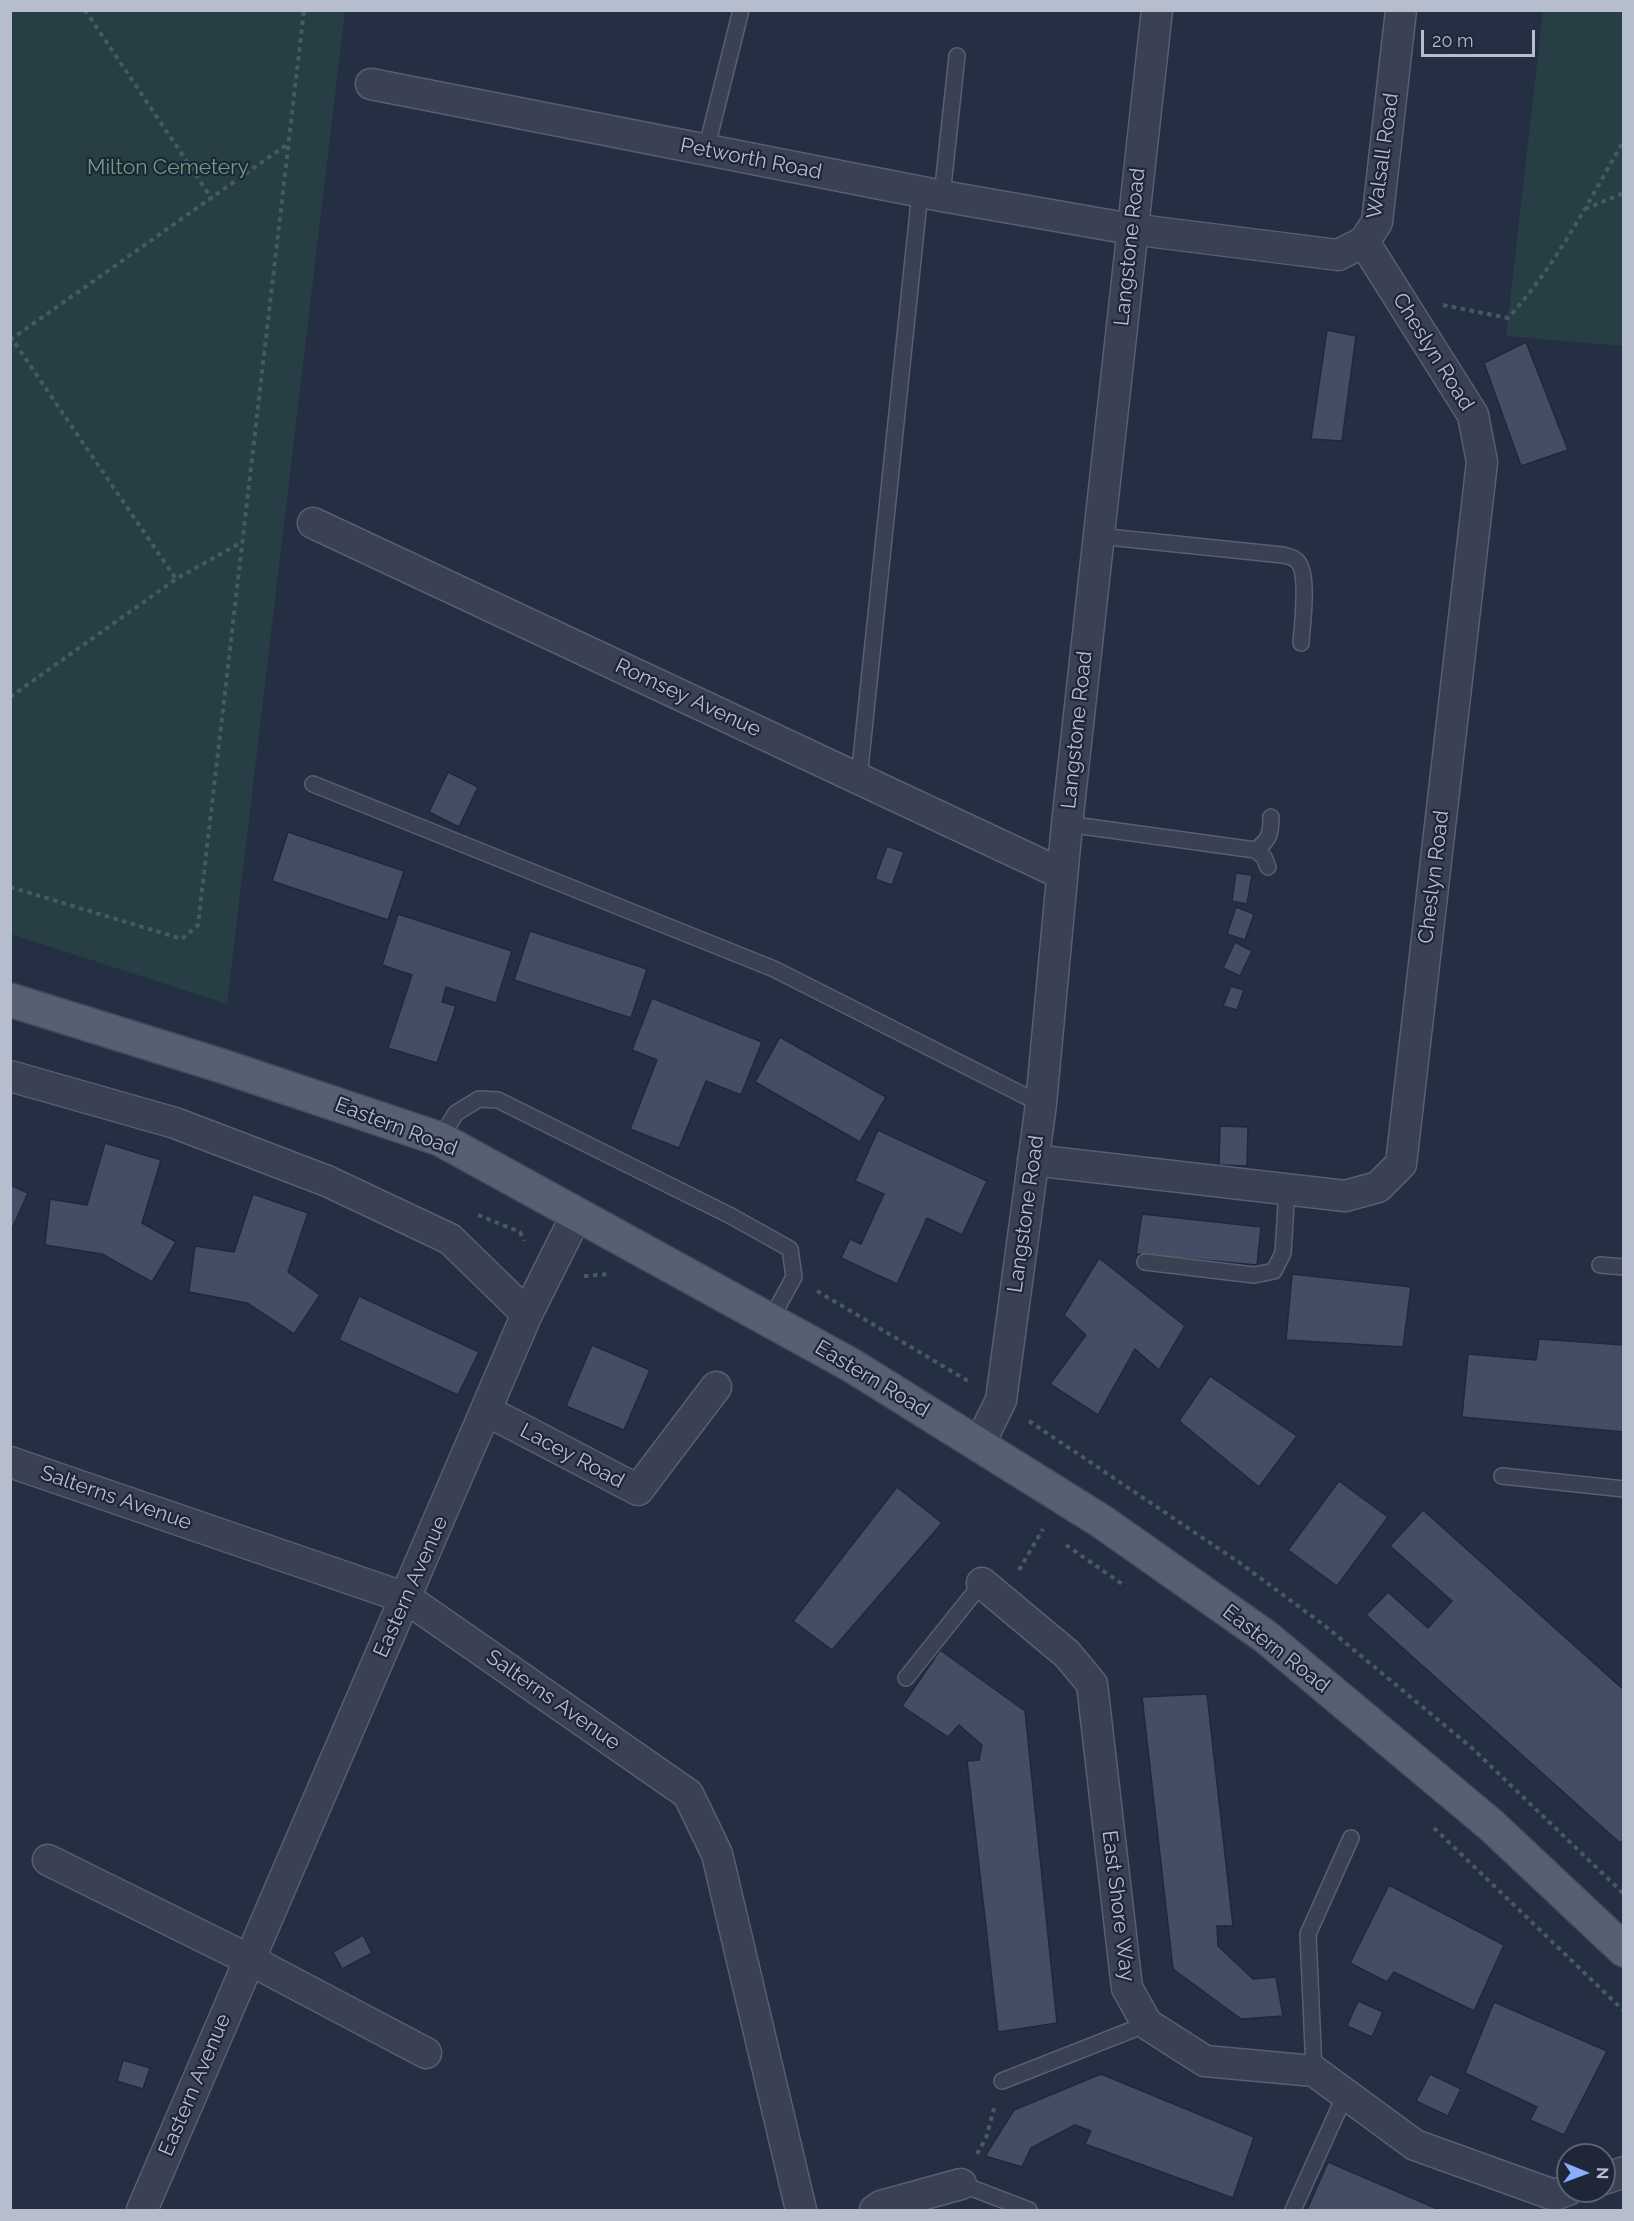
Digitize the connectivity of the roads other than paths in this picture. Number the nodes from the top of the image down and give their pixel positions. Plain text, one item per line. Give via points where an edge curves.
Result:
1 (741, 10) edge
2 (1157, 10) edge
3 (1401, 10) edge
4 (957, 56) dead end
5 (371, 84) dead end
6 (706, 150) junction
7 (931, 194) junction
8 (1131, 229) junction
9 (1364, 242) junction
10 (314, 523) dead end
11 (1098, 536) junction
12 (1301, 643) dead end
13 (859, 778) junction
14 (313, 784) dead end
15 (1271, 817) dead end
16 (1067, 824) junction
17 (1255, 850) junction
18 (1268, 867) dead end
19 (1062, 874) junction
20 (10, 1000) edge
21 (10, 1076) edge
22 (1041, 1104) junction
23 (440, 1139) junction
24 (1034, 1160) junction
25 (1287, 1188) junction
26 (576, 1216) junction
27 (1145, 1262) dead end
28 (1600, 1264) dead end
29 (1623, 1267) edge
30 (527, 1314) junction
31 (771, 1319) junction
32 (716, 1387) dead end
33 (487, 1411) junction
34 (979, 1445) junction
35 (10, 1462) edge
36 (1502, 1476) dead end
37 (1623, 1489) edge
38 (992, 1592) joint
39 (406, 1598) junction
40 (906, 1678) dead end
41 (1351, 1838) dead end
42 (48, 1860) dead end
43 (1623, 1950) edge
44 (248, 1959) junction
45 (1147, 2024) junction
46 (426, 2053) dead end
47 (1314, 2071) junction
48 (1002, 2081) road end
49 (1345, 2095) junction
50 (961, 2184) joint
51 (1556, 2194) edge
52 (142, 2211) edge
53 (801, 2211) edge
54 (875, 2211) edge
55 (1029, 2211) edge
56 (1293, 2211) edge

1 - 6 lane
2 - 8 street, Langstone Road
3 - 9 street, Walsall Road via 1377,222
4 - 7 lane
5 - 6 street, Petworth Road
6 - 7 street, Petworth Road
7 - 8 street, Petworth Road
7 - 13 lane
8 - 9 street, Walsall Road via 1338,255
8 - 11 street, Langstone Road
9 - 25 street, Cheslyn Road via 1473,416 1482,462 1401,1164 1378,1187 1345,1196
10 - 13 street, Romsey Avenue
11 - 12 lane via 1296,559 1304,580
11 - 16 street, Langstone Road
13 - 19 street, Romsey Avenue
14 - 22 lane via 774,969
15 - 17 lane via 1271,834
16 - 17 lane
16 - 19 street, Langstone Road
17 - 18 lane
19 - 22 street, Langstone Road
20 - 23 main road, Eastern Road
21 - 30 street via 175,1123 327,1181 450,1239
22 - 24 street, Langstone Road
23 - 26 main road, Eastern Road
23 - 31 lane via 456,1113 479,1099 498,1100 731,1216 790,1249 794,1277
24 - 25 street, Cheslyn Road
24 - 34 street, Langstone Road via 1001,1400
25 - 27 lane via 1283,1252 1274,1271 1254,1275
26 - 30 street, Eastern Avenue
26 - 31 main road, Eastern Road
28 - 29 lane
30 - 33 street, Eastern Avenue
31 - 34 main road, Eastern Road
32 - 33 street, Lacey Road via 638,1490
33 - 39 street, Eastern Avenue
34 - 43 main road, Eastern Road via 1101,1521 1266,1637 1491,1825
35 - 39 street, Salterns Avenue
36 - 37 lane
38 - 40 lane
38 - 45 street, East Shore Way via 1067,1654 1092,1684 1127,1988
39 - 44 street, Eastern Avenue
39 - 53 street, Salterns Avenue via 688,1794 717,1854
41 - 47 lane via 1308,1934
42 - 44 street
44 - 46 street
44 - 52 street, Eastern Avenue
45 - 47 street, East Shore Way via 1205,2061
45 - 48 lane
47 - 49 street
49 - 51 street via 1415,2145
49 - 56 lane
50 - 54 street
50 - 55 lane

